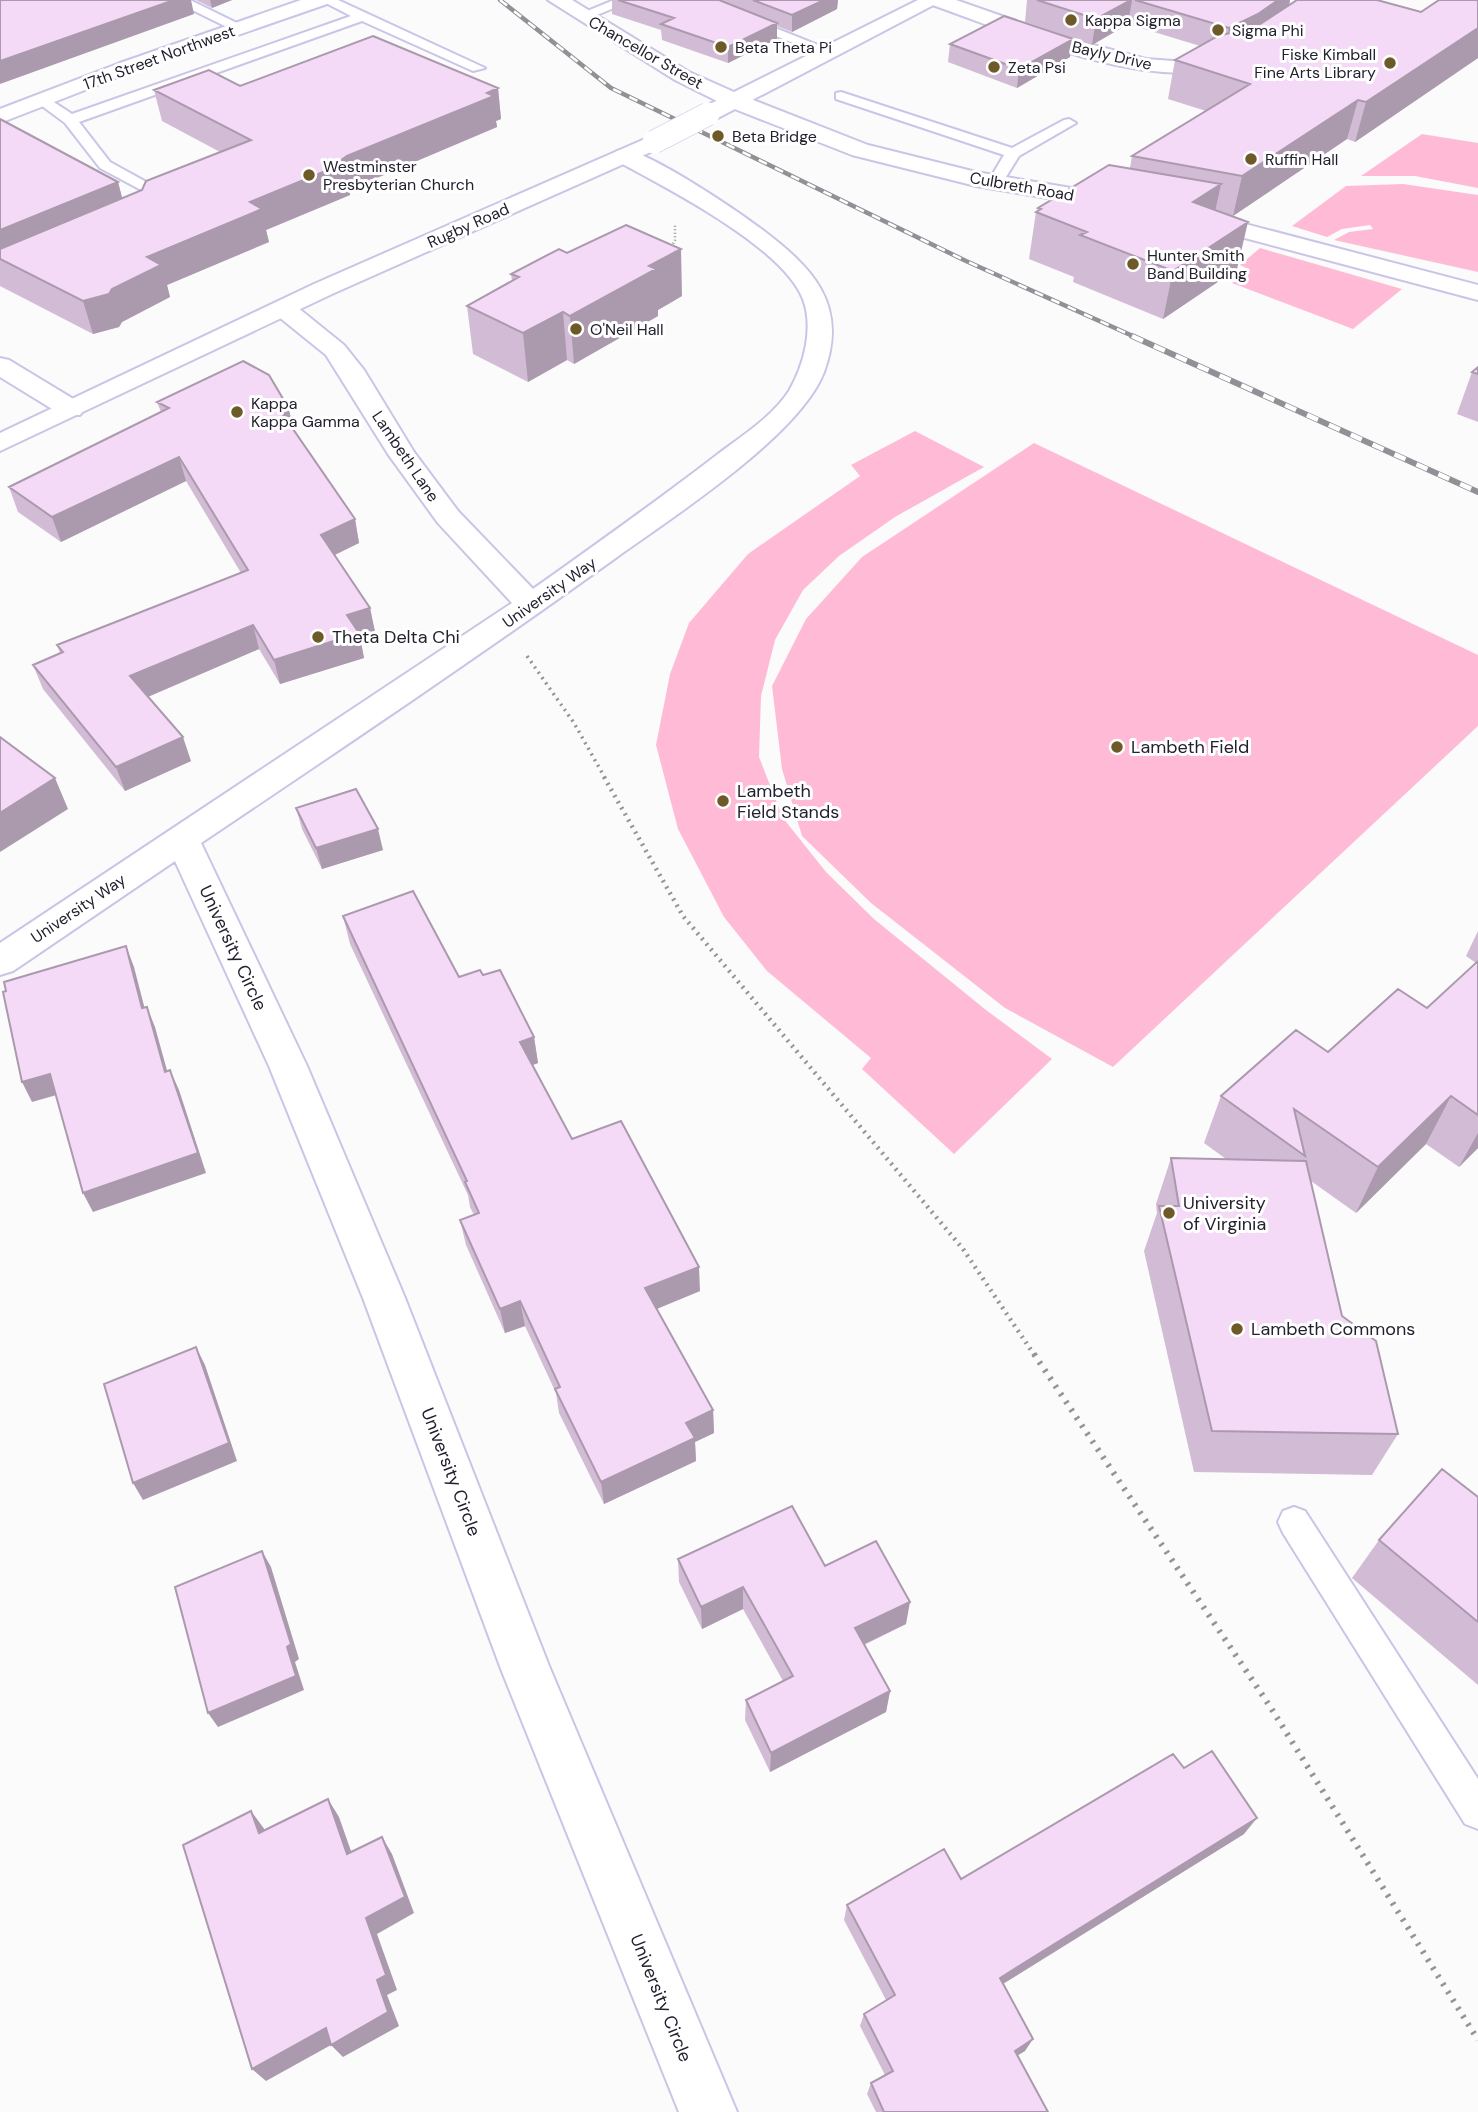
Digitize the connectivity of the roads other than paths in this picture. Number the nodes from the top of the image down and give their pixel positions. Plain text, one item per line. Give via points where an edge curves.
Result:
1 (179, 0) edge
2 (320, 0) edge
3 (327, 0) edge
4 (558, 0) edge
5 (627, 0) edge
6 (693, 0) edge
7 (935, 0) edge
8 (363, 16) junction
9 (582, 16) junction
10 (240, 28) junction
11 (831, 53) junction
12 (1241, 55) edge
13 (478, 68) dead end
14 (841, 96) dead end
15 (41, 100) junction
16 (736, 101) junction
17 (0, 117) edge
18 (70, 120) junction
19 (1069, 122) dead end
20 (1013, 153) junction
21 (625, 156) junction
22 (996, 182) junction
23 (1136, 206) edge
24 (1174, 213) edge
25 (128, 226) edge
26 (1478, 293) edge
27 (283, 308) junction
28 (0, 366) edge
29 (71, 409) junction
30 (0, 443) edge
31 (517, 614) junction
32 (181, 837) junction
33 (0, 961) edge
34 (1294, 1522) dead end
35 (1478, 1811) edge
36 (708, 2112) edge

1 - 10 lane
2 - 10 street, 17th Street Northwest
3 - 8 lane
4 - 9 street, Chancellor Street
5 - 9 lane
6 - 11 lane
7 - 11 street, Rugby Road
7 - 12 street, Bayly Drive via 1049,39 1145,65 1187,68 1229,62
8 - 13 lane
8 - 18 lane
9 - 16 street, Chancellor Street via 682,76
10 - 15 street, 17th Street Northwest
11 - 16 street, Rugby Road
14 - 20 lane
15 - 17 street, 17th Street Northwest
15 - 18 lane
16 - 21 street, Rugby Road, bridge
16 - 22 street, Culbreth Road via 860,149
18 - 25 lane via 105,165 151,189 141,220
19 - 20 lane
20 - 22 lane
21 - 27 street, Rugby Road
21 - 31 street, University Way via 736,221 796,270 817,301 821,322 815,358 798,397 769,428
22 - 23 street, Culbreth Road
24 - 26 street
27 - 29 street, Rugby Road
27 - 31 street, Lambeth Lane via 351,370 401,454
28 - 29 street
29 - 30 street, Rugby Road
31 - 32 street, University Way via 374,714
32 - 33 street, University Way
32 - 36 street, University Circle via 288,1066 374,1272 526,1669
34 - 35 lane

